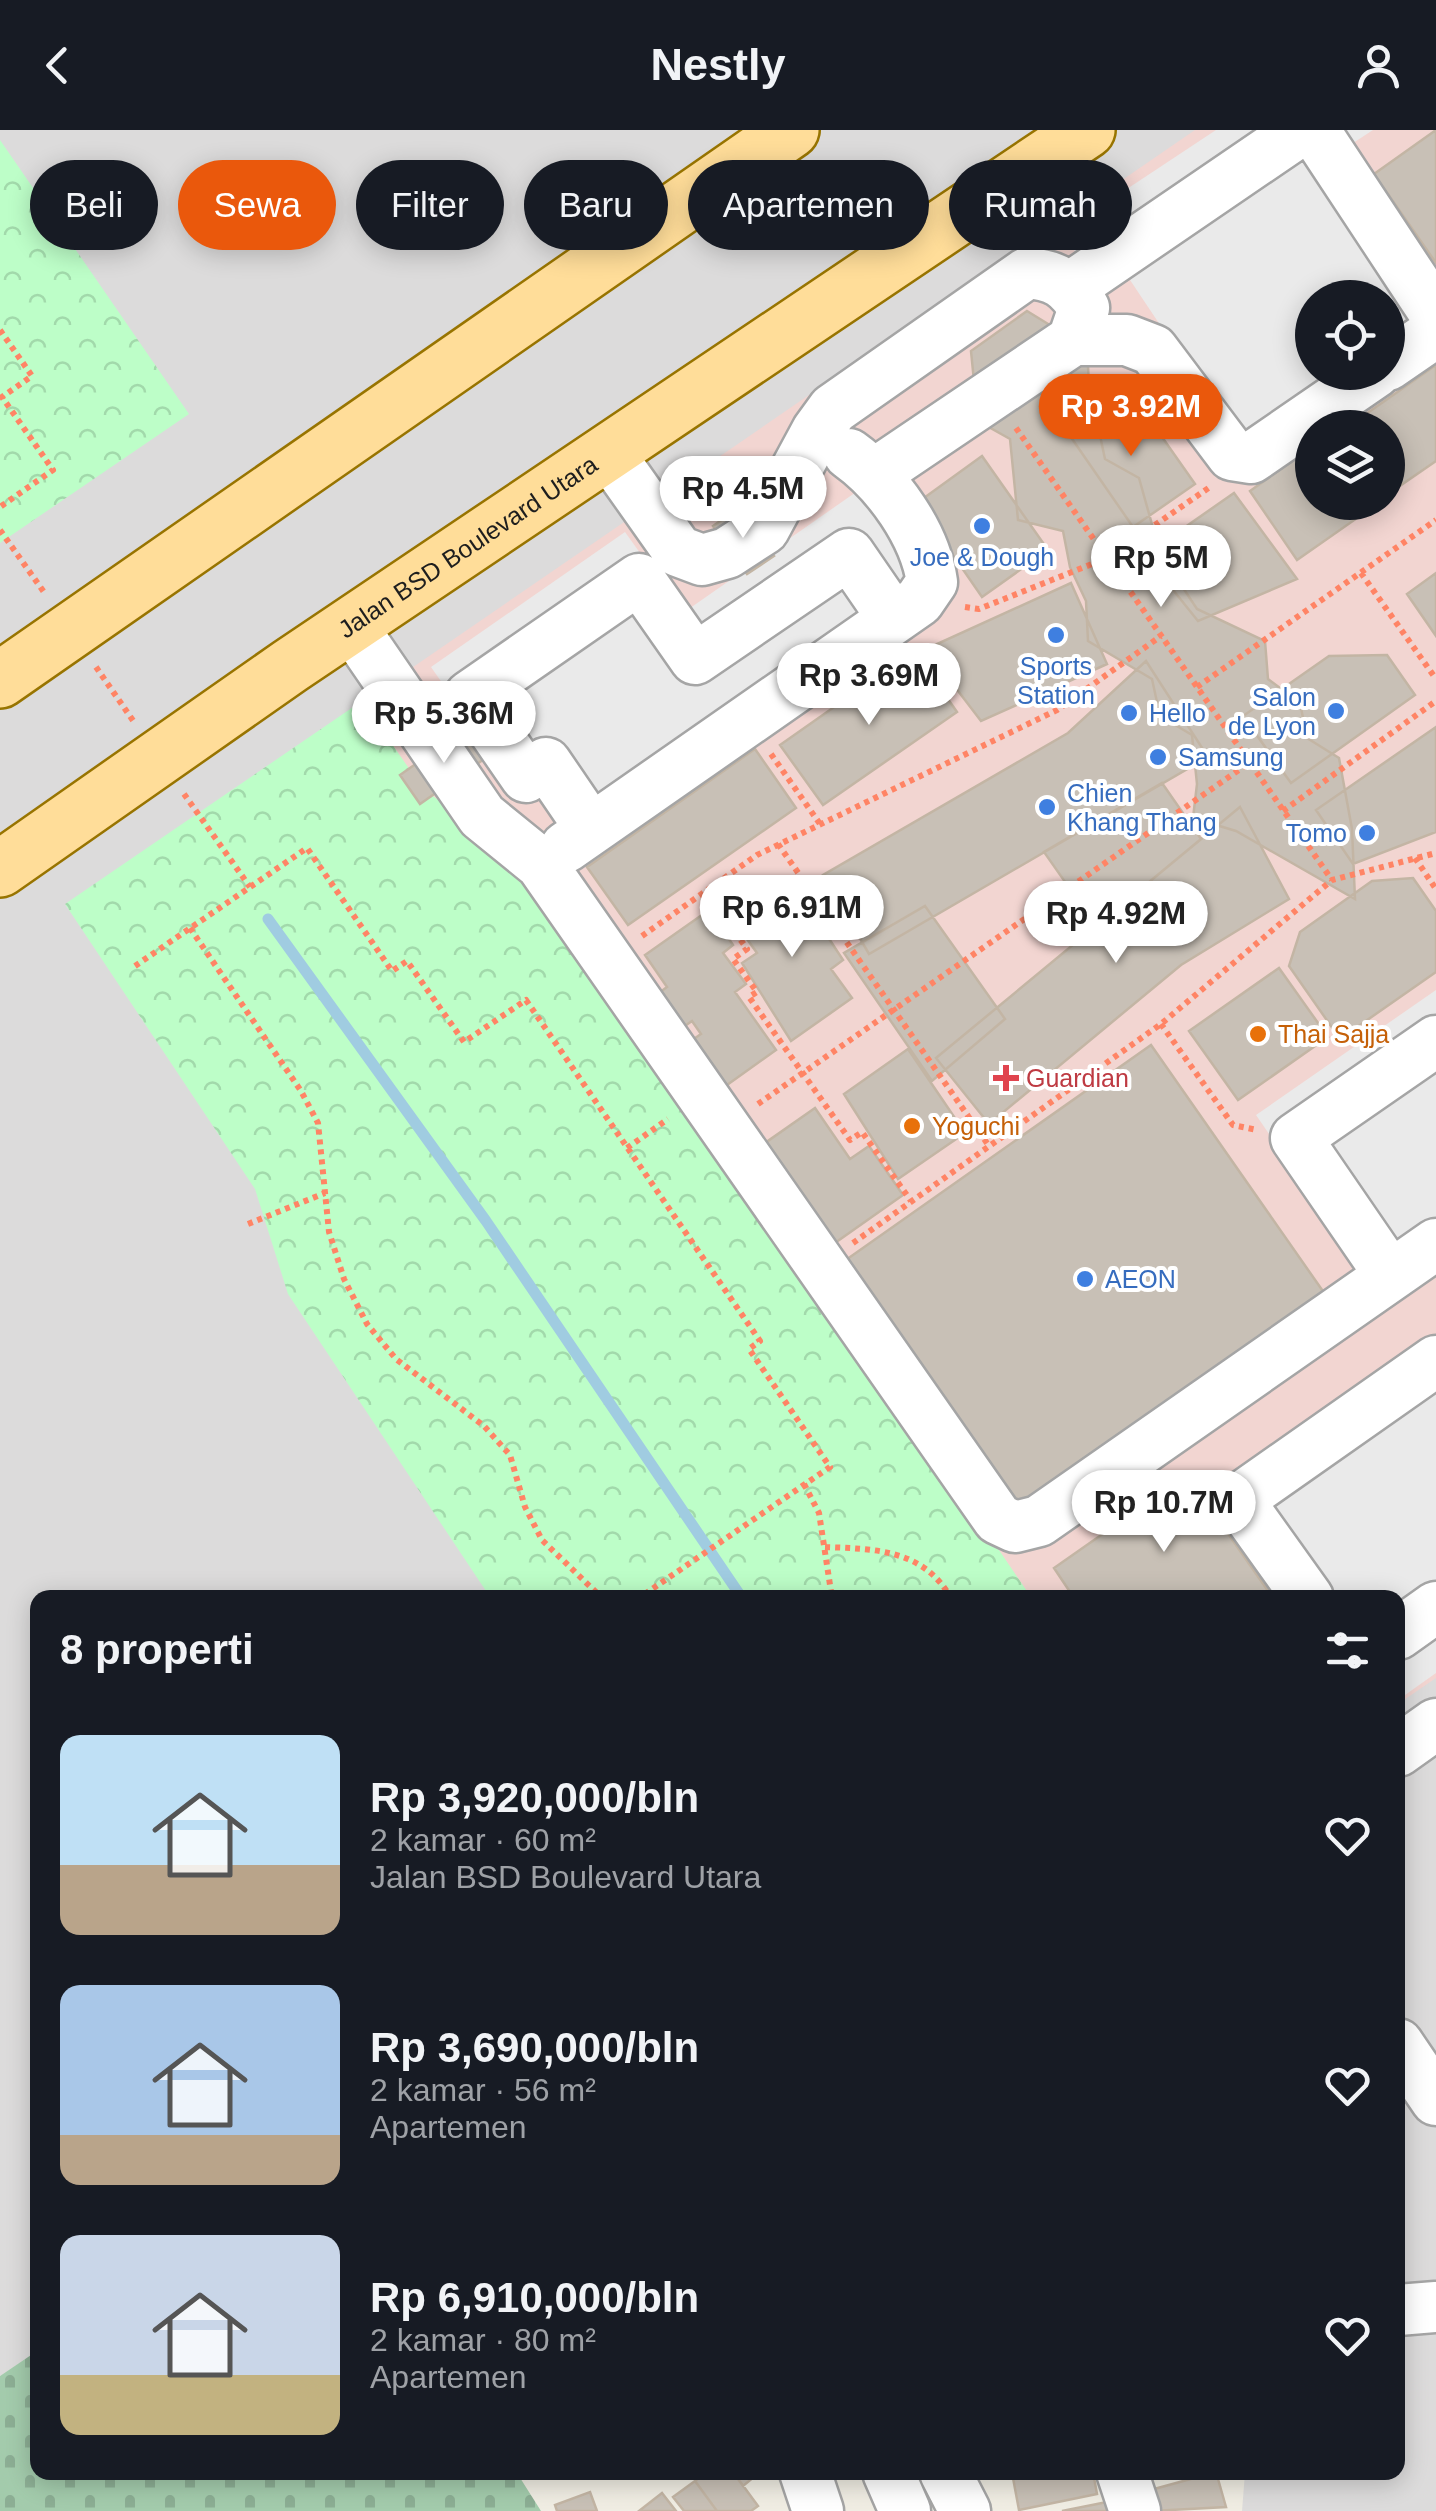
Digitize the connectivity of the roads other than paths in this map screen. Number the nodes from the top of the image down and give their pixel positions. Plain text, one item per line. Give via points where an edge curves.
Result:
1 (791, 130) edge
2 (1087, 130) edge
3 (1301, 130) edge
4 (1314, 130) edge
5 (1071, 287) junction
6 (1436, 315) edge
7 (1436, 332) edge
8 (1073, 340) junction
9 (1405, 353) edge
10 (1350, 390) edge
11 (816, 431) junction
12 (608, 452) junction
13 (876, 473) junction
14 (906, 610) junction
15 (351, 626) junction
16 (0, 680) edge
17 (591, 829) junction
18 (541, 864) junction
19 (0, 868) edge
20 (1436, 1041) edge
21 (1436, 1244) edge
22 (1390, 1275) junction
23 (1436, 1361) edge
24 (1302, 1590) edge
25 (1436, 1607) edge
26 (1405, 1629) edge
27 (1436, 1724) edge
28 (1405, 1746) edge
29 (1405, 2054) edge
30 (1436, 2100) edge
31 (1436, 2307) edge
32 (1405, 2309) edge
33 (891, 2480) edge
34 (949, 2480) edge
35 (1125, 2480) edge
36 (905, 2511) edge
37 (965, 2511) edge
38 (1135, 2511) edge

1 - 16 main road
2 - 12 main road, Jalan BSD Boulevard Utara
3 - 5 street
4 - 6 street
5 - 8 street via 1084,308
5 - 11 street via 1050,274 1027,273 834,409
7 - 9 street
8 - 10 street via 1127,340 1153,350 1232,456 1251,458
8 - 13 street
11 - 12 street via 764,529 702,560 678,551
11 - 13 street
12 - 15 main road, Jalan BSD Boulevard Utara
13 - 14 street via 928,555 932,582
14 - 17 street
14 - 17 street via 848,554 695,660 639,579 470,696 526,777 546,763
15 - 18 street via 482,816
15 - 19 main road, Jalan BSD Boulevard Utara
17 - 18 street
18 - 22 street via 998,1519 1015,1528 1039,1521
20 - 22 street via 1296,1138
21 - 22 street
23 - 24 street via 1238,1500
25 - 26 street
27 - 28 street
29 - 30 street
31 - 32 street
33 - 36 street
34 - 37 street
35 - 38 street

